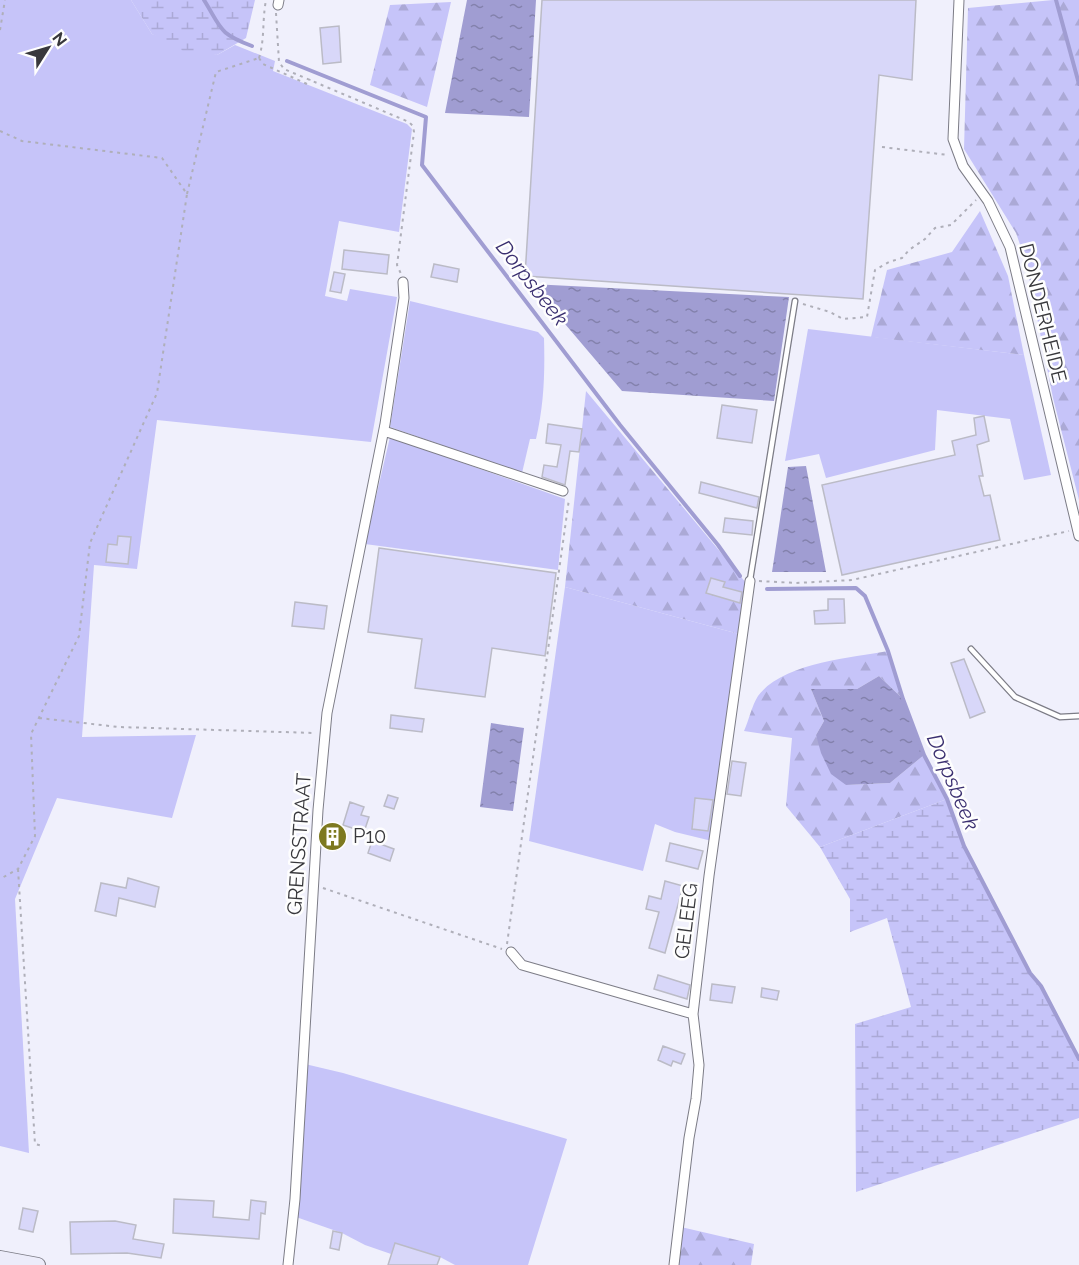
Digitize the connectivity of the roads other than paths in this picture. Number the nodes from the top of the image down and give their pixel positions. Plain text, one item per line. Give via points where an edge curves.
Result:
1 (959, 0) edge
2 (403, 282) road end
3 (795, 301) road end
4 (384, 431) junction
5 (563, 491) road end
6 (1078, 533) edge
7 (750, 581) joint
8 (971, 650) dead end
9 (1079, 716) edge
10 (511, 952) road end
11 (693, 1014) junction
12 (0, 1258) edge
13 (38, 1265) edge
14 (288, 1265) edge
15 (674, 1265) edge

1 - 6 street, DONDERHEIDE via 953,139 963,166 1003,230 1014,260
2 - 4 street, GRENSSTRAAT via 404,298
3 - 7 lane
4 - 5 street
4 - 14 street, GRENSSTRAAT via 325,734
7 - 11 street, GELEEG
8 - 9 lane via 1015,697 1060,717
10 - 11 street via 522,965
11 - 15 street, GELEEG via 699,1065
12 - 13 street

